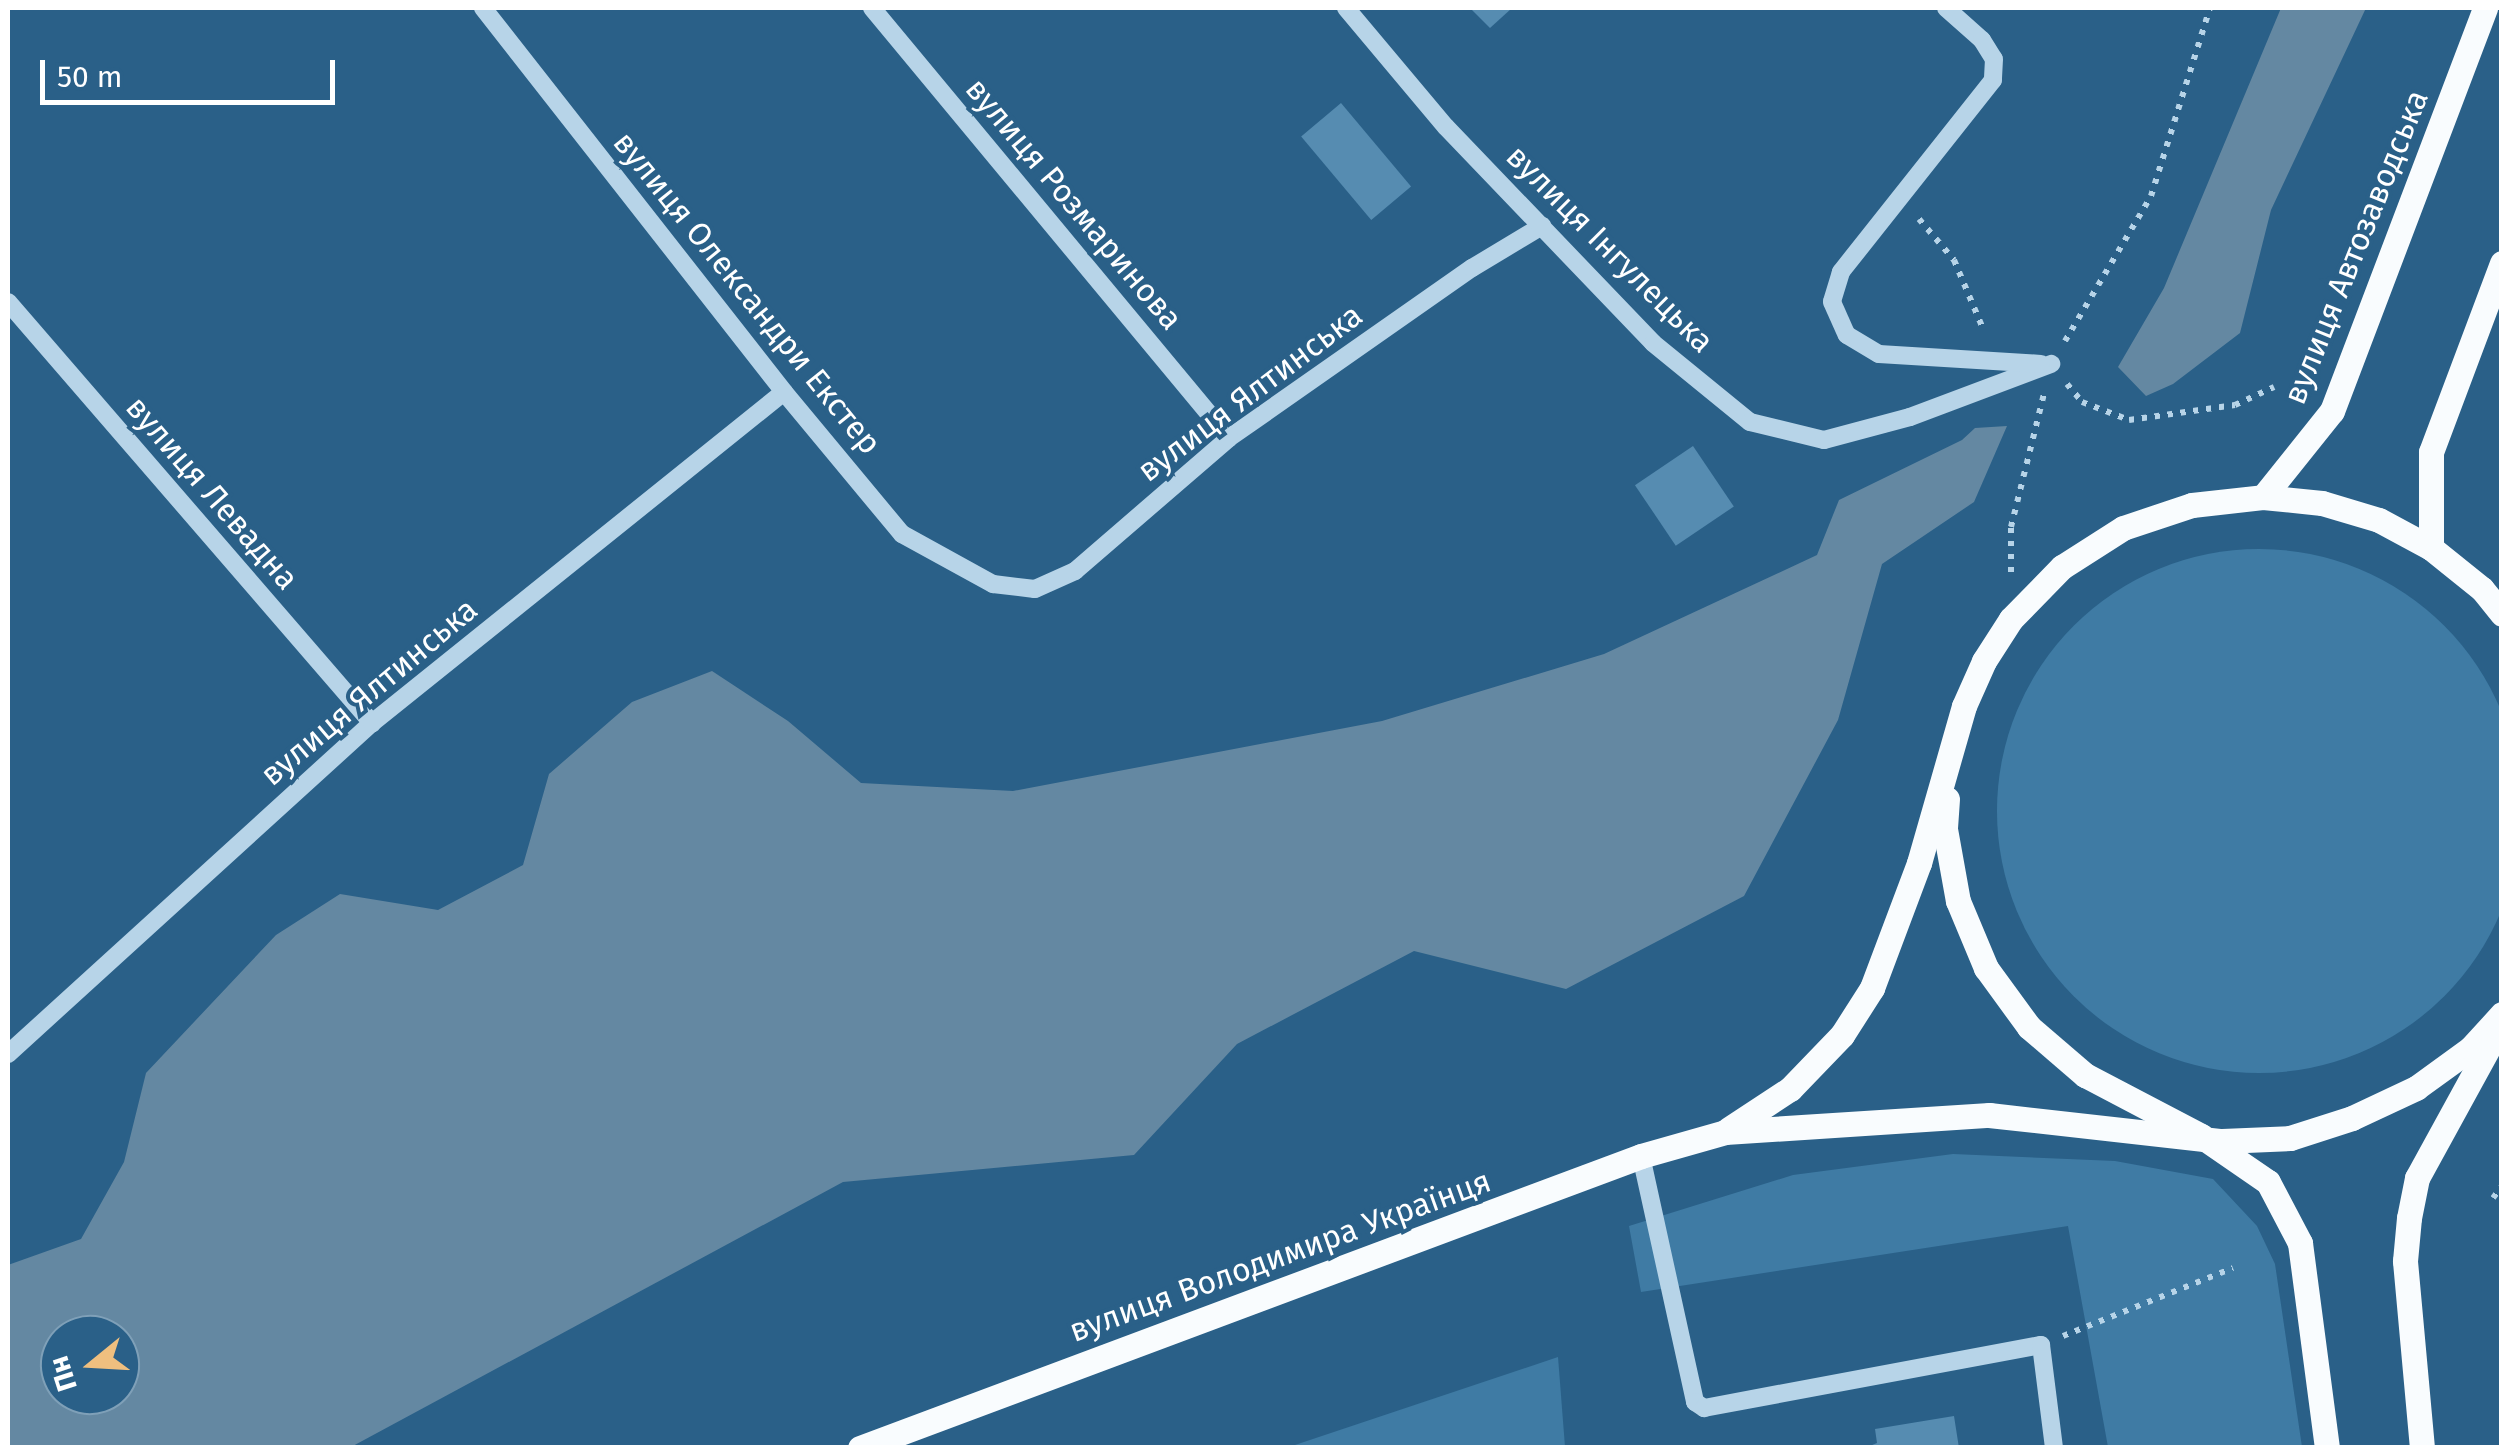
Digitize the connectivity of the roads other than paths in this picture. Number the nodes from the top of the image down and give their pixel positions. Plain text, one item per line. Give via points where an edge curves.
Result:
1 (483, 8) edge
2 (872, 8) edge
3 (1346, 8) edge
4 (1946, 8) edge
5 (2485, 8) edge
6 (1542, 226) junction
7 (2502, 263) edge
8 (8, 302) edge
9 (784, 392) junction
10 (1230, 438) junction
11 (2263, 497) junction
12 (2431, 548) junction
13 (993, 584) joint
14 (2492, 594) edge
15 (2502, 614) edge
16 (372, 723) junction
17 (1950, 755) junction
18 (2502, 1014) edge
19 (2502, 1024) edge
20 (8, 1054) edge
21 (1725, 1132) junction
22 (2202, 1136) junction
23 (1641, 1156) junction
24 (860, 1448) edge
25 (2054, 1448) edge
26 (2326, 1448) edge
27 (2422, 1448) edge

1 - 9 street, вулиця Олександри Екстер
2 - 10 street, вулиця Розмаринова
3 - 6 street, вулиця Інгулецька
4 - 6 street, вулиця Інгулецька via 1982,40 1994,59 1993,80 1841,272 1832,302 1847,335 1879,354 2051,364 1910,418 1824,440 1750,422 1653,343
5 - 11 main road, вулиця Автозаводська via 2332,411
6 - 10 street, вулиця Ялтинська
7 - 12 main road via 2431,452
8 - 16 street, вулиця Левадна
9 - 13 street, вулиця Олександри Екстер via 902,534
9 - 16 street, вулиця Ялтинська
10 - 13 street, вулиця Ялтинська via 1075,571 1035,589
11 - 12 main road via 2322,503 2378,520
11 - 17 main road via 2192,504 2123,528 2062,567 2011,619 1984,660
12 - 14 main road
14 - 15 main road
16 - 20 street, вулиця Ялтинська
17 - 21 main road, вулиця Володимира Українця via 1872,988 1842,1036 1790,1089
17 - 22 main road, вулиця Володимира Українця via 1945,828 1958,900 1986,968 2029,1028 2085,1075
18 - 22 main road, вулиця Володимира Українця via 2471,1048 2416,1088 2352,1118 2290,1138
19 - 27 main road via 2417,1178 2408,1218 2405,1261
21 - 22 main road, вулиця Володимира Українця via 1989,1116
21 - 23 main road, вулиця Володимира Українця
22 - 26 main road via 2268,1182 2300,1243
23 - 24 main road, вулиця Володимира Українця
23 - 25 street via 1691,1393 1704,1408 2041,1345

